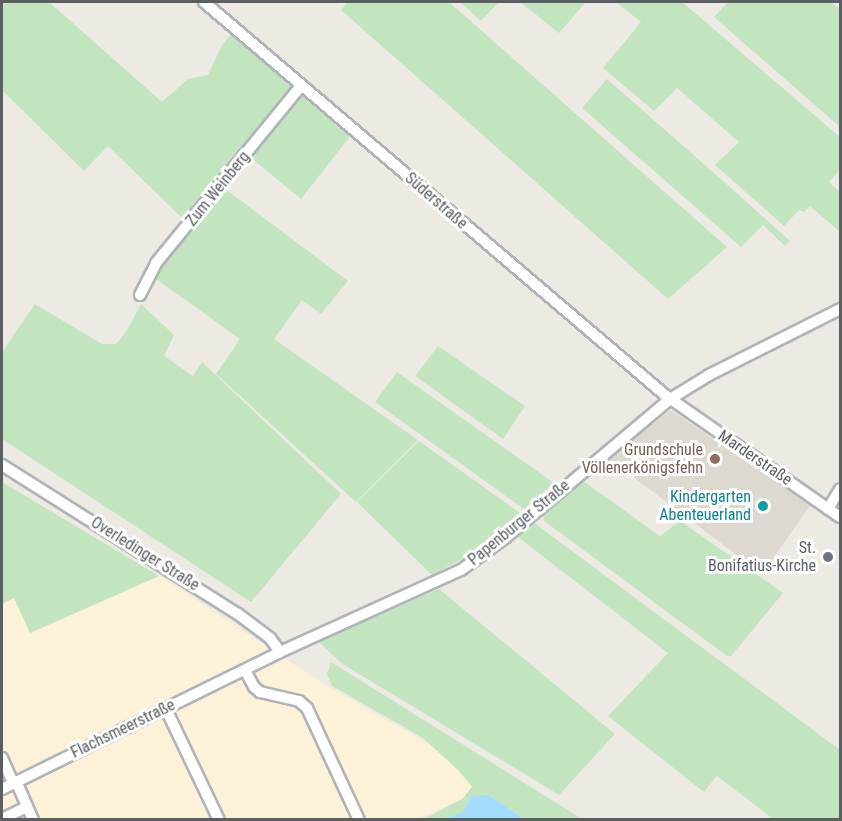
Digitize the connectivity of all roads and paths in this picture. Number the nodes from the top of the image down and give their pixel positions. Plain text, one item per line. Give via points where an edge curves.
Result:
1 (204, 2) edge
2 (301, 86) junction
3 (140, 295) dead end
4 (840, 309) edge
5 (670, 399) junction
6 (2, 465) edge
7 (840, 489) edge
8 (828, 509) junction
9 (840, 517) edge
10 (306, 640) joint
11 (280, 652) junction
12 (245, 670) junction
13 (166, 709) junction
14 (2, 758) edge
15 (14, 782) junction
16 (2, 789) edge
17 (27, 807) junction
18 (2, 819) edge
19 (33, 819) edge
20 (219, 819) edge
21 (359, 819) edge

1 - 2 street, Süderstraße
2 - 3 street, Zum Weinberg via 156,263
2 - 5 street, Süderstraße
4 - 5 street, Papenburger Straße
5 - 8 street, Marderstraße
5 - 10 street, Papenburger Straße via 473,562 439,582
6 - 11 street, Overledinger Straße via 238,614 270,638
7 - 8 street
8 - 9 street, Marderstraße
10 - 11 street, Flachsmeerstraße
11 - 12 street, Flachsmeerstraße
12 - 13 street, Flachsmeerstraße
12 - 21 street via 260,692 300,701 307,708
13 - 15 street, Flachsmeerstraße
13 - 20 street
14 - 15 street
15 - 16 street, Flachsmeerstraße
15 - 17 street
17 - 18 street
17 - 19 street

